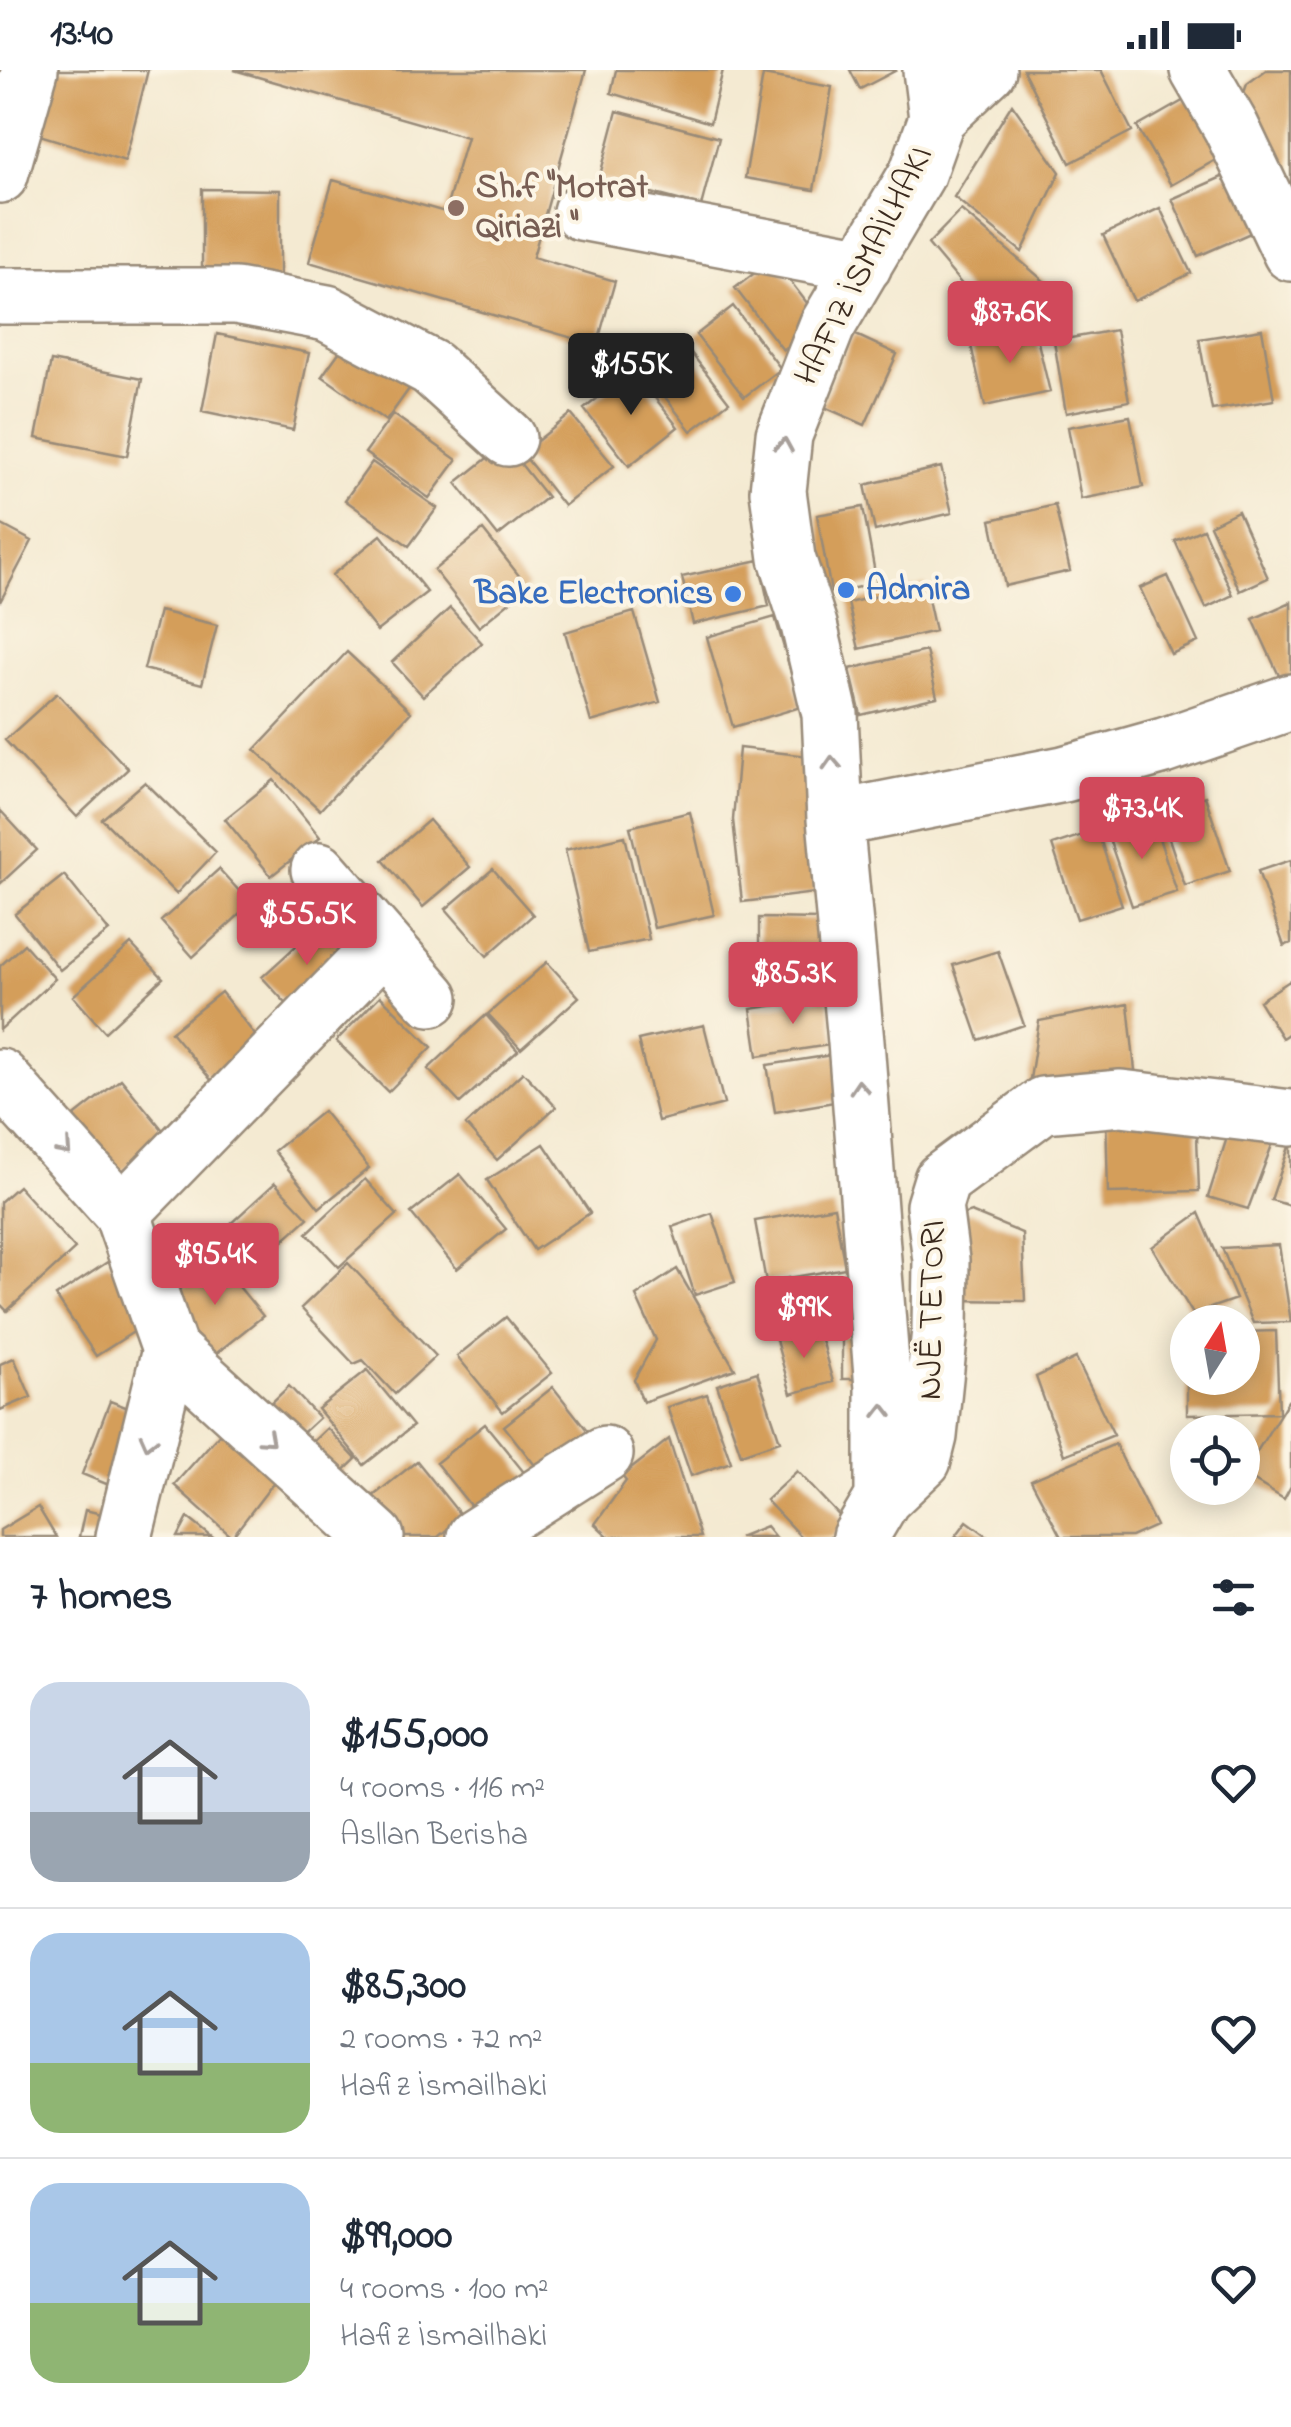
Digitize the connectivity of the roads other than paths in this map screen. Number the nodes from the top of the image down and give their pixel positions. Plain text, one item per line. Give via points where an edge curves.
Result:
1 (30, 70) edge
2 (988, 70) edge
3 (1198, 70) edge
4 (934, 94) edge
5 (0, 175) edge
6 (580, 212) dead end
7 (1291, 253) edge
8 (864, 265) junction
9 (0, 296) edge
10 (508, 438) dead end
11 (1291, 702) edge
12 (835, 819) junction
13 (319, 870) dead end
14 (382, 946) junction
15 (431, 998) dead end
16 (0, 1077) edge
17 (1291, 1118) edge
18 (122, 1213) junction
19 (170, 1350) junction
20 (606, 1454) dead end
21 (871, 1518) edge
22 (124, 1537) edge
23 (376, 1537) edge
24 (475, 1537) edge

1 - 5 street
2 - 4 street, HAFIZ İSMAİLHAKI
3 - 7 street
4 - 8 street, HAFIZ İSMAİLHAKI via 917,174
6 - 8 street
12 -> 8 street, HAFIZ İSMAİLHAKI via 830,714 787,558 778,491 784,435 826,326
9 - 10 street via 236,296 326,314 432,368
11 - 12 street via 1064,774
21 -> 12 street, HAFIZ İSMAİLHAKI via 881,1370
13 - 14 street
14 - 15 street
14 - 18 street
16 -> 18 street
17 - 21 street, NJË TETORI via 1121,1098 1044,1105 942,1180 934,1206 940,1330 929,1436 923,1460
18 - 19 street
19 -> 22 street
19 -> 23 street
20 - 24 street

